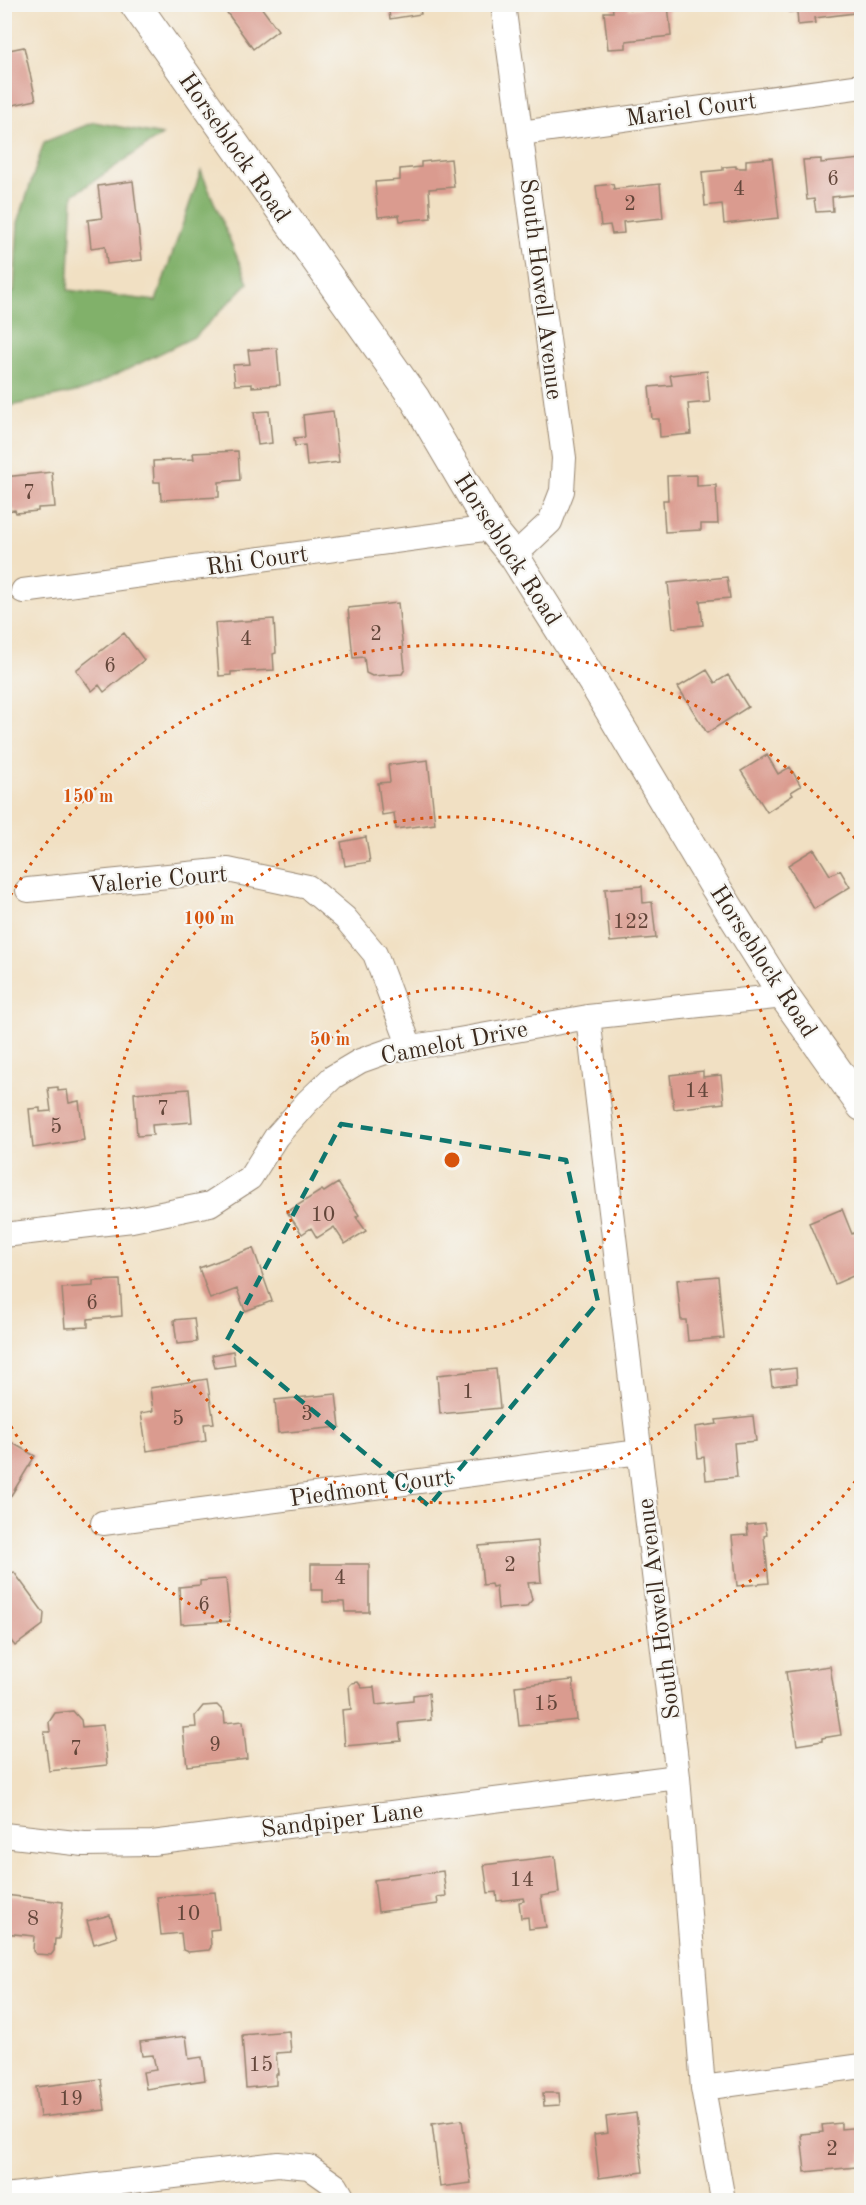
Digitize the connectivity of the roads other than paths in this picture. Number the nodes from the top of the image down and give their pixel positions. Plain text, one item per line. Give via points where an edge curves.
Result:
1 (135, 4) edge
2 (503, 4) edge
3 (861, 86) edge
4 (521, 133) junction
5 (491, 528) junction
6 (514, 556) junction
7 (23, 591) dead end
8 (28, 890) dead end
9 (784, 996) junction
10 (588, 1017) junction
11 (410, 1047) junction
12 (861, 1106) edge
13 (4, 1235) edge
14 (639, 1452) junction
15 (103, 1522) dead end
16 (678, 1777) junction
17 (4, 1835) edge
18 (861, 2066) edge
19 (703, 2088) junction
20 (4, 2196) edge
21 (344, 2200) edge
22 (723, 2200) edge

1 - 5 street, Horseblock Road via 415,399
2 - 4 street, South Howell Avenue
3 - 4 street, Mariel Court
4 - 6 street, South Howell Avenue via 564,458 562,491 550,522
5 - 6 street, Horseblock Road
5 - 7 street, Rhi Court
6 - 9 street, Horseblock Road
8 - 11 street, Valerie Court via 228,870 308,887 345,918 375,954
9 - 10 street, Camelot Drive
9 - 12 street, Horseblock Road
10 - 11 street, Camelot Drive
10 - 14 street, South Howell Avenue
11 - 13 street, Camelot Drive via 360,1061 333,1077 276,1137 250,1178 210,1204 132,1220
14 - 15 street, Piedmont Court
14 - 16 street, South Howell Avenue
16 - 17 street, Sandpiper Lane via 152,1843 84,1844
16 - 19 street, South Howell Avenue
18 - 19 street
19 - 22 street, South Howell Avenue
20 - 21 street via 278,2164 309,2167 336,2186

